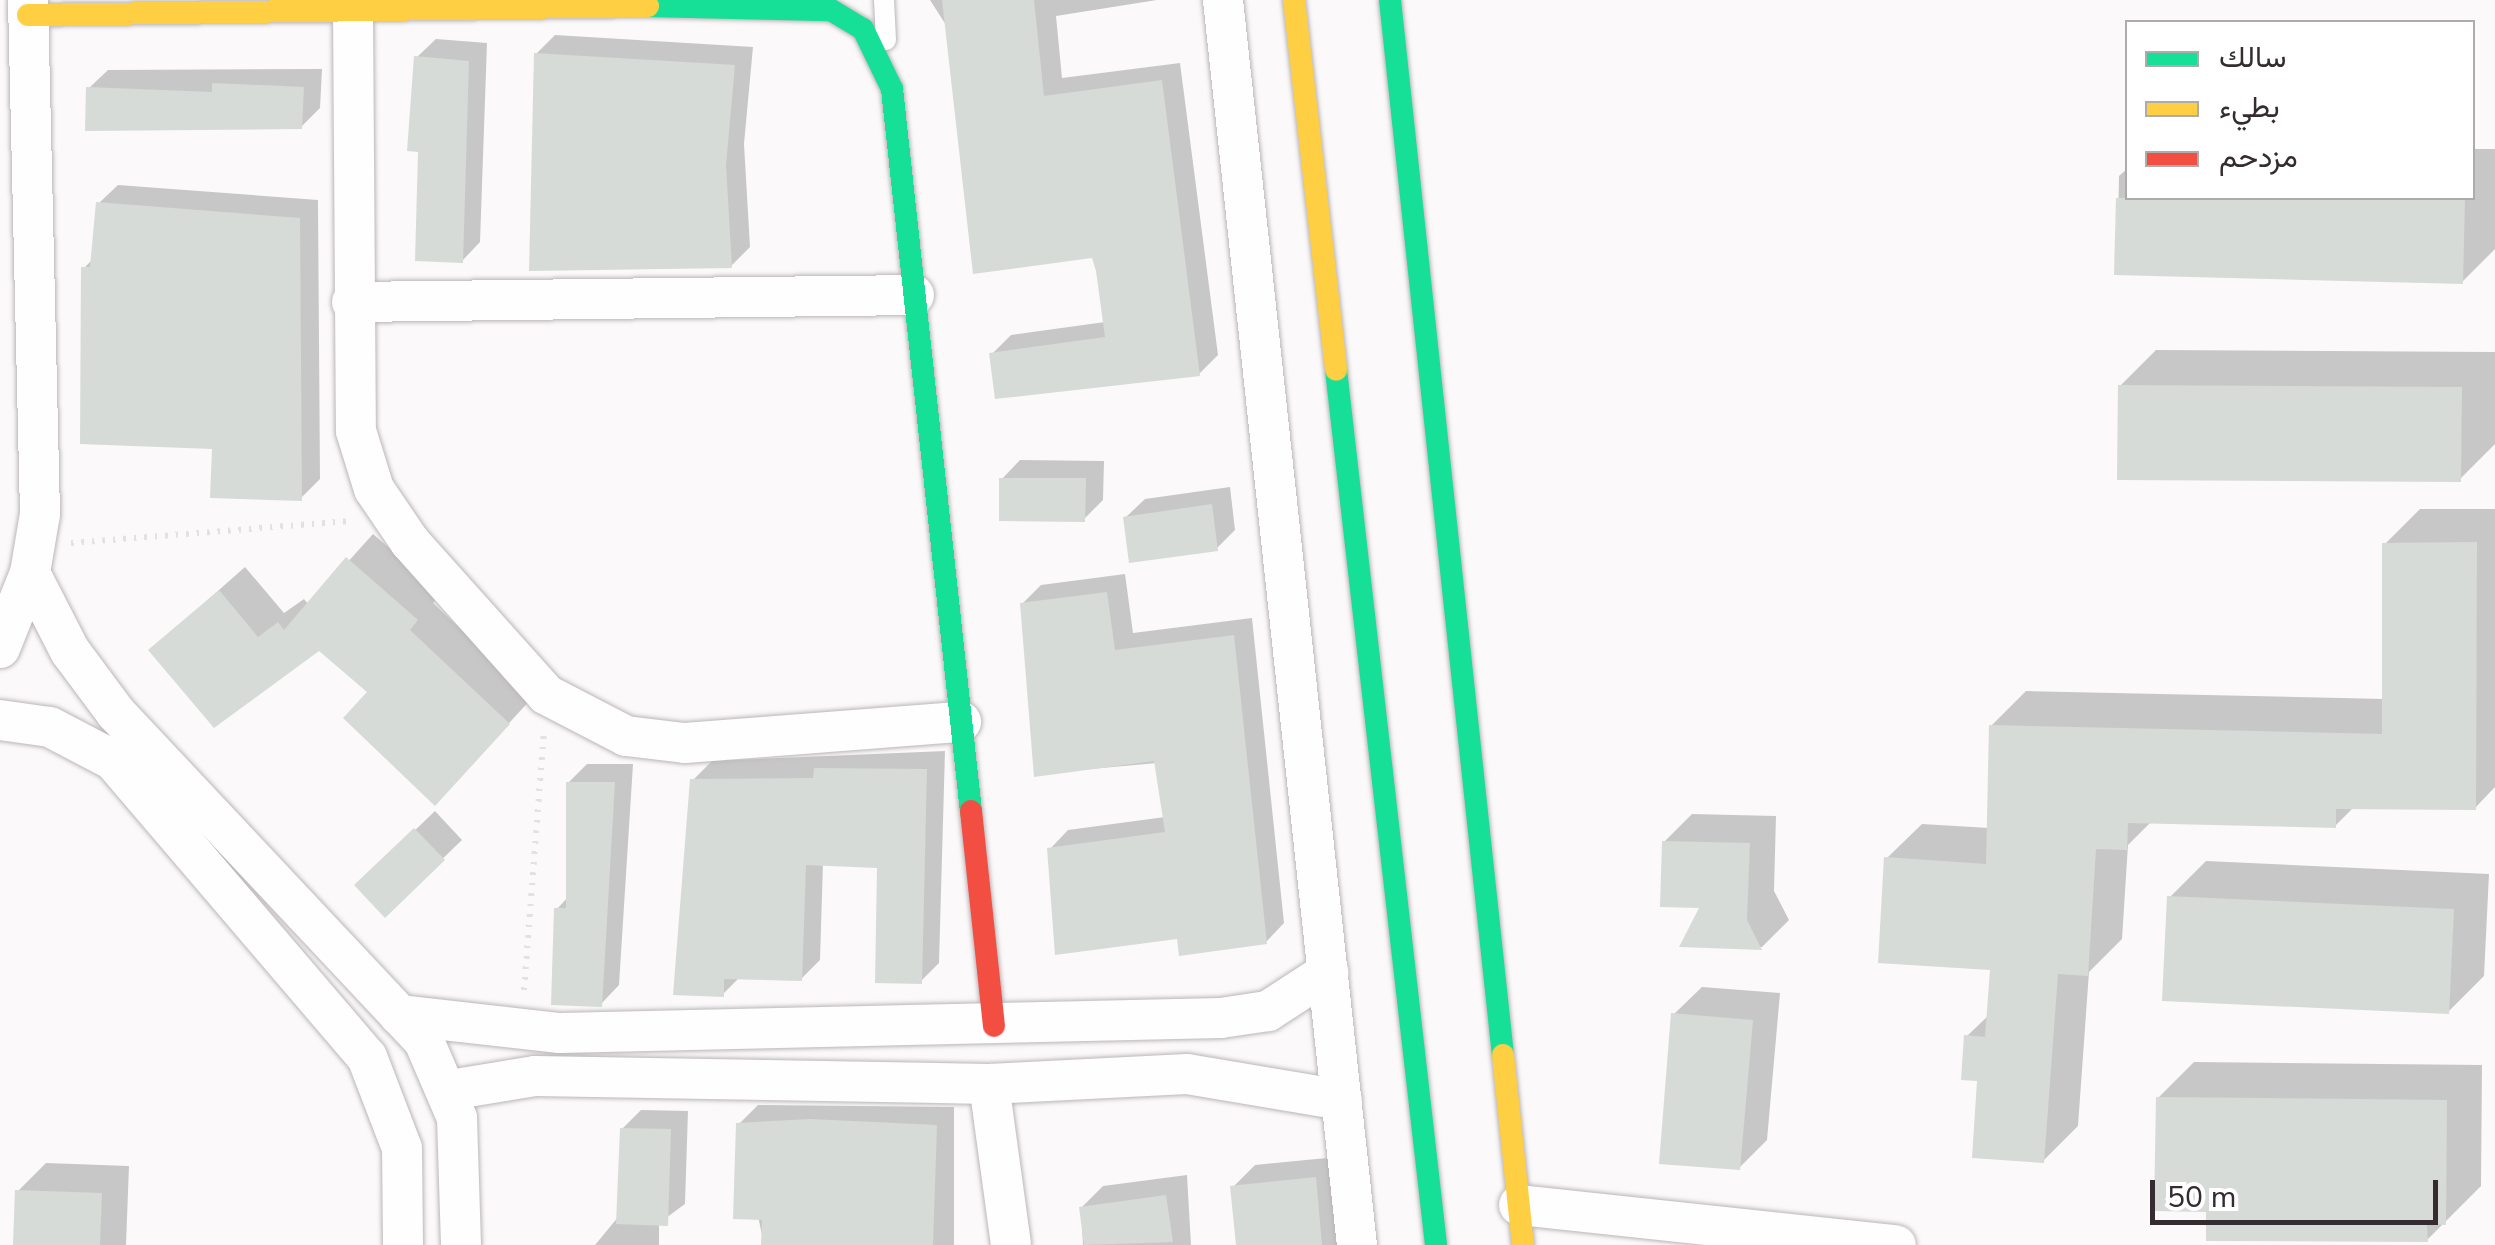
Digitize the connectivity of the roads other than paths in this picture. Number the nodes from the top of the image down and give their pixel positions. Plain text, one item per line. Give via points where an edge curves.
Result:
1 (884, 0) edge
2 (1223, 0) edge
3 (1294, 0) edge
4 (1390, 0) edge
5 (28, 8) edge
6 (354, 11) junction
7 (887, 66) junction
8 (914, 295) junction
9 (352, 302) junction
10 (32, 560) junction
11 (0, 648) edge
12 (0, 720) edge
13 (961, 722) junction
14 (1328, 972) junction
15 (399, 1016) junction
16 (1245, 1016) junction
17 (994, 1026) junction
18 (716, 1030) junction
19 (714, 1078) junction
20 (1246, 1078) junction
21 (989, 1084) junction
22 (450, 1090) junction
23 (1342, 1100) junction
24 (1519, 1205) junction
25 (403, 1245) edge
26 (461, 1245) edge
27 (1011, 1245) edge
28 (1357, 1245) edge
29 (1436, 1245) edge
30 (1523, 1245) edge
31 (1896, 1245) edge

1 - 7 lane
2 - 14 street
3 - 29 street
4 - 24 street
5 - 6 street
5 - 10 street via 42,456
6 - 7 street via 814,5 863,29
6 - 9 street
7 - 8 street
8 - 9 street
8 - 13 street
9 - 13 street via 356,431 390,518 548,694 598,726 670,743
10 - 11 street
10 - 15 street via 70,651 116,712
12 - 25 street via 50,727 112,760 366,1057 402,1148
13 - 17 street
14 - 16 street via 1290,1001
14 - 23 street
15 - 18 street via 521,1031
15 - 22 street
16 - 17 street
16 - 20 street
17 - 18 street
18 - 19 street
19 - 21 street
19 - 22 street via 535,1076
20 - 21 street
20 - 23 street
21 - 27 street
22 - 26 street via 461,1146
23 - 28 street
24 - 30 street
24 - 31 street

